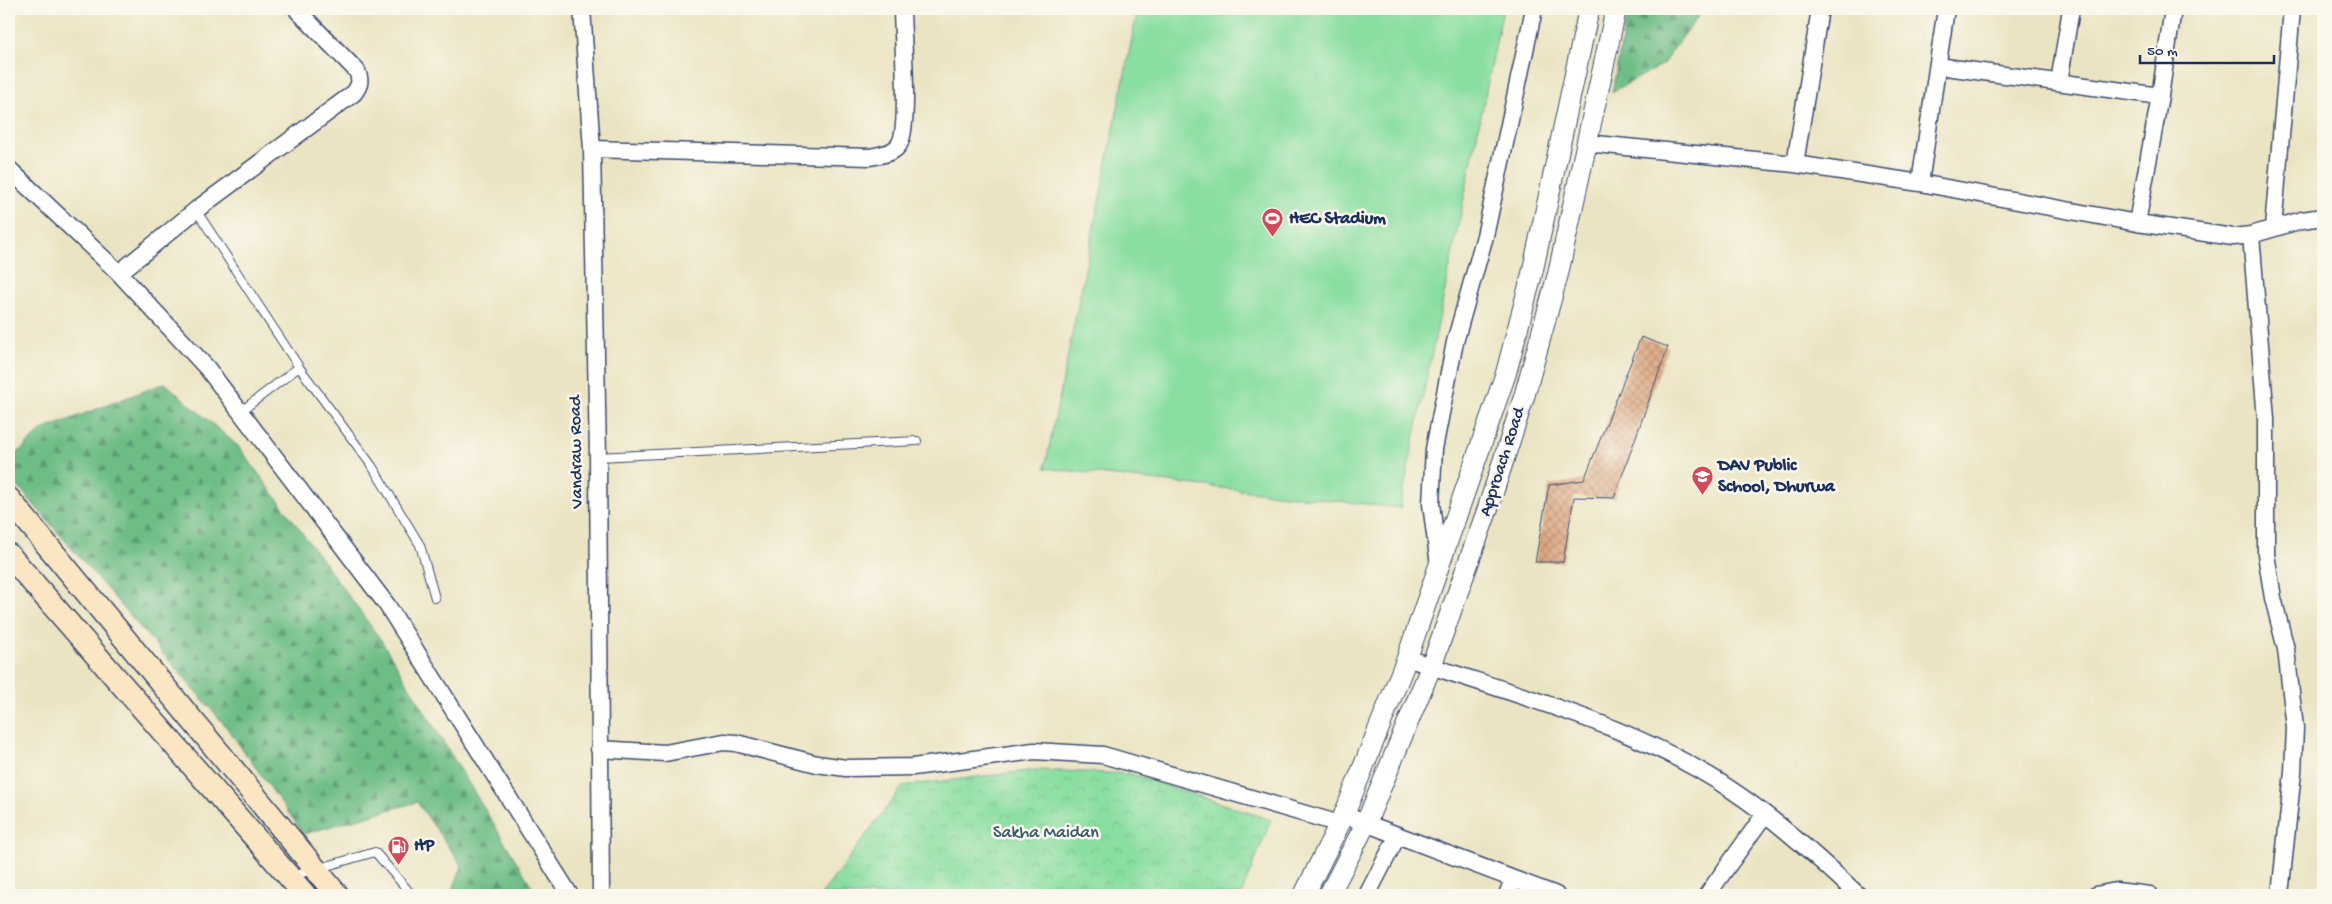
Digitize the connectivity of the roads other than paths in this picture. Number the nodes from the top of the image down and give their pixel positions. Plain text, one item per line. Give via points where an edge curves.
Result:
1 (582, 9) edge
2 (902, 9) edge
3 (1534, 9) edge
4 (1589, 9) edge
5 (1616, 9) edge
6 (1820, 9) edge
7 (1946, 9) edge
8 (2071, 9) edge
9 (2172, 9) edge
10 (2292, 9) edge
11 (298, 11) dead end
12 (1938, 66) junction
13 (2059, 82) junction
14 (2160, 96) junction
15 (1586, 144) junction
16 (592, 149) junction
17 (1795, 164) junction
18 (9, 169) edge
19 (1920, 183) junction
20 (196, 210) junction
21 (2323, 217) edge
22 (2137, 223) junction
23 (2273, 228) junction
24 (2251, 235) junction
25 (119, 273) junction
26 (299, 367) junction
27 (240, 412) junction
28 (917, 441) dead end
29 (598, 457) junction
30 (9, 499) edge
31 (9, 555) edge
32 (1439, 567) junction
33 (435, 598) dead end
34 (1407, 658) junction
35 (1431, 666) junction
36 (599, 749) junction
37 (1765, 814) junction
38 (1342, 820) junction
39 (1366, 823) junction
40 (1398, 835) junction
41 (314, 868) junction
42 (290, 877) junction
43 (1513, 879) junction
44 (305, 895) edge
45 (337, 895) edge
46 (412, 895) edge
47 (570, 895) edge
48 (601, 895) edge
49 (1304, 895) edge
50 (1329, 895) edge
51 (1367, 895) edge
52 (1507, 895) edge
53 (1556, 895) edge
54 (1707, 895) edge
55 (1858, 895) edge
56 (2096, 895) edge
57 (2150, 895) edge
58 (2280, 895) edge

1 - 16 street, Vandraw Road
2 - 16 street via 905,124 898,146 888,153 870,157
3 - 32 street via 1485,236 1455,342 1434,449 1431,504
4 - 32 street, Approach Road via 1535,264 1506,373
5 - 15 street, Approach Road
6 - 17 street
7 - 12 street
8 - 13 street
9 - 14 street
10 - 23 street
11 - 20 street via 357,71 359,86 354,93
12 - 13 street
12 - 19 street
13 - 14 street
14 - 22 street
15 - 17 street
15 - 35 street, Approach Road via 1558,274 1524,398
16 - 29 street, Vandraw Road
17 - 19 street
18 - 25 street
19 - 22 street
20 - 25 street
20 - 26 lane
21 - 23 street
22 - 24 street via 2233,236
23 - 24 street
24 - 58 street via 2266,419 2266,554 2286,650 2295,728
25 - 27 street via 207,368
26 - 27 lane
26 - 33 lane via 372,466 420,545
27 - 47 street via 387,605
28 - 29 lane
29 - 36 street, Vandraw Road
30 - 41 main road
31 - 42 main road
32 - 34 street, Approach Road
34 - 35 street
34 - 38 street, Approach Road
35 - 37 street via 1625,734 1683,762 1732,790
35 - 39 street, Approach Road
36 - 38 street via 665,753 724,742 817,764 863,768 913,767 1034,750 1103,754
36 - 48 street, Vandraw Road
37 - 54 street
37 - 55 street via 1824,862
38 - 39 street
38 - 49 street, Approach Road
39 - 40 street
39 - 50 street, Approach Road
40 - 43 street
40 - 51 street
41 - 42 lane
41 - 45 main road
41 - 46 lane via 375,852
42 - 44 main road
43 - 52 street
43 - 53 street
56 - 57 street via 2116,891

